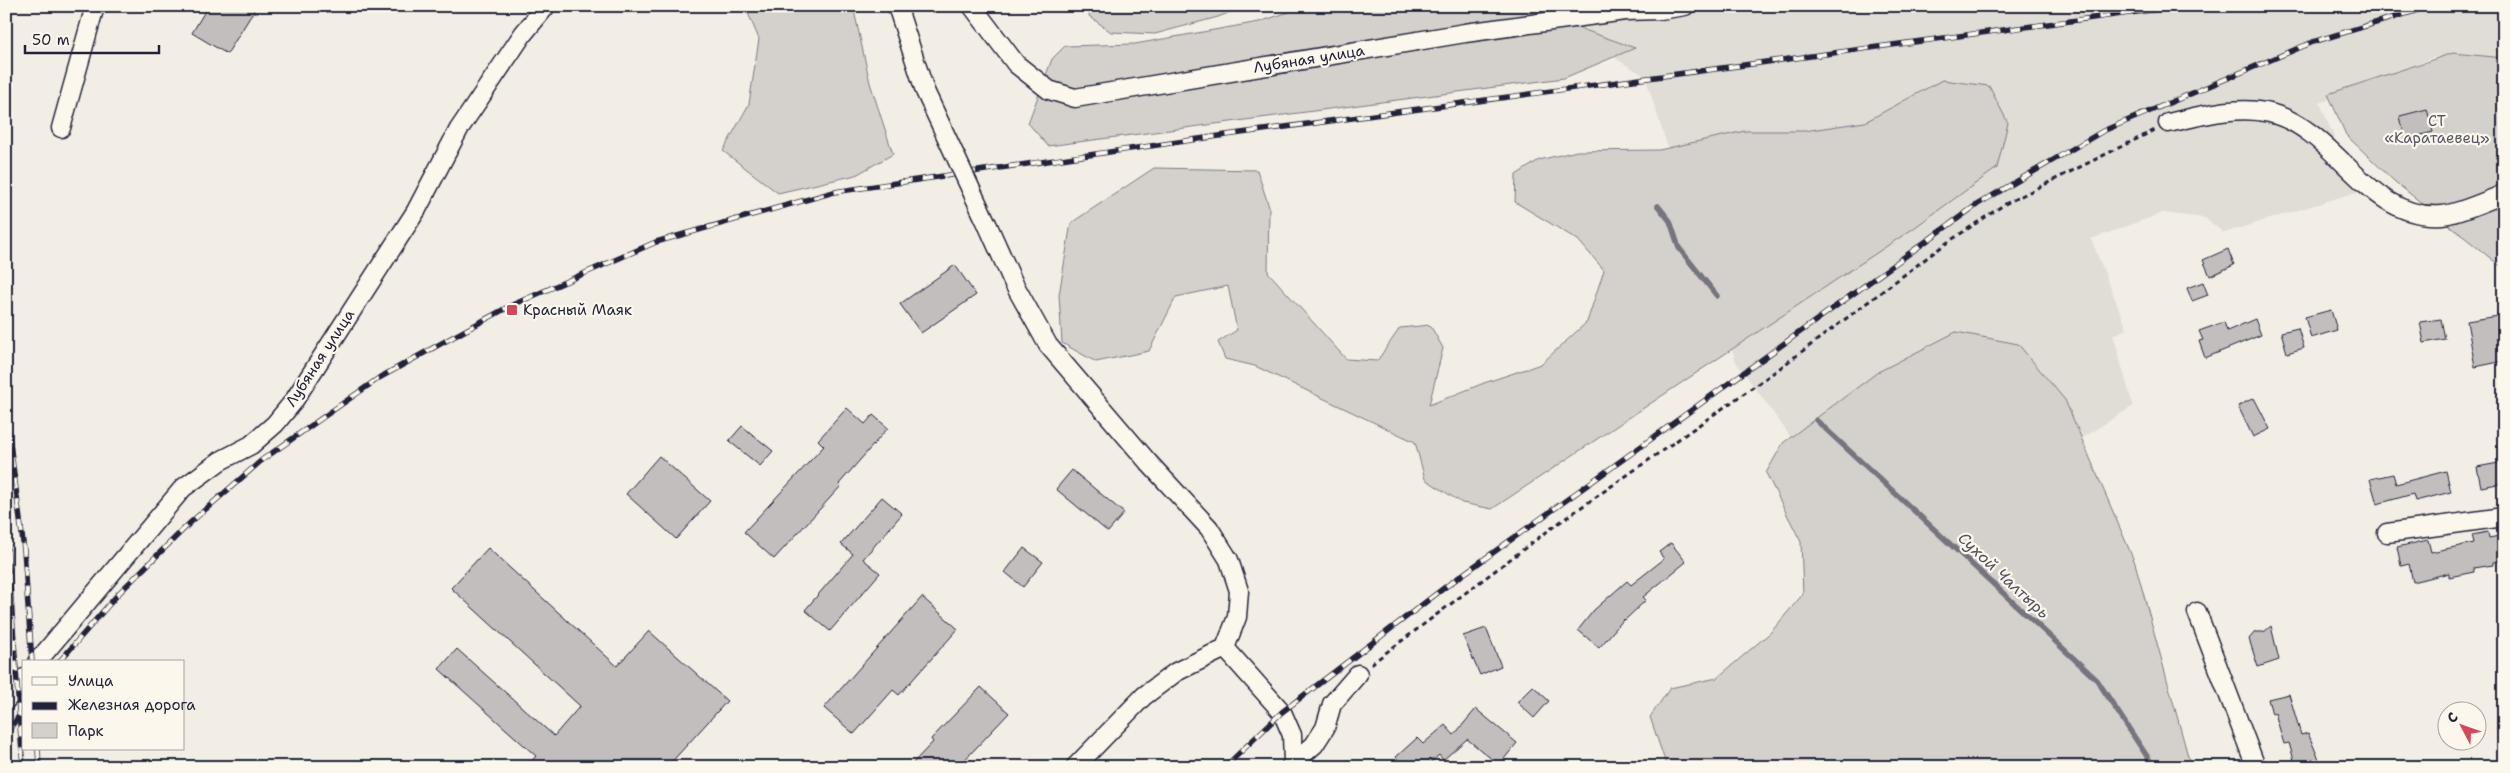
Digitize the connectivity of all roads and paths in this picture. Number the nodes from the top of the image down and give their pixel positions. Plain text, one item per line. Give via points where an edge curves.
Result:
1 (95, 6) edge
2 (546, 6) edge
3 (897, 6) edge
4 (972, 6) edge
5 (1685, 6) edge
6 (1624, 9) edge
7 (2168, 123) joint
8 (61, 128) dead end
9 (2504, 194) edge
10 (2504, 518) edge
11 (2387, 533) dead end
12 (2197, 612) dead end
13 (1225, 648) junction
14 (39, 660) edge
15 (1358, 674) joint
16 (22, 680) edge
17 (6, 700) edge
18 (1292, 765) edge
19 (1075, 767) edge
20 (2256, 767) edge

1 - 8 street
2 - 14 street, Лубяная улица via 523,34 459,129 416,211 293,402 275,424 250,445 220,461 183,488
3 - 13 street, bridge via 925,91 1014,284 1048,345 1209,528 1229,560 1239,590 1237,617
4 - 6 street, Лубяная улица via 1016,64 1049,90 1075,98
5 - 6 street, Лубяная улица via 1660,10
7 - 9 street via 2232,110 2270,114 2305,128 2380,197 2410,213 2444,215
7 - 15 path via 2005,204 1948,242 1776,371 1553,527
10 - 11 street
12 - 20 street
13 - 18 street via 1282,712 1292,735
13 - 19 street via 1176,672 1144,696
15 - 18 street via 1332,704 1325,728 1314,744
16 - 17 street

